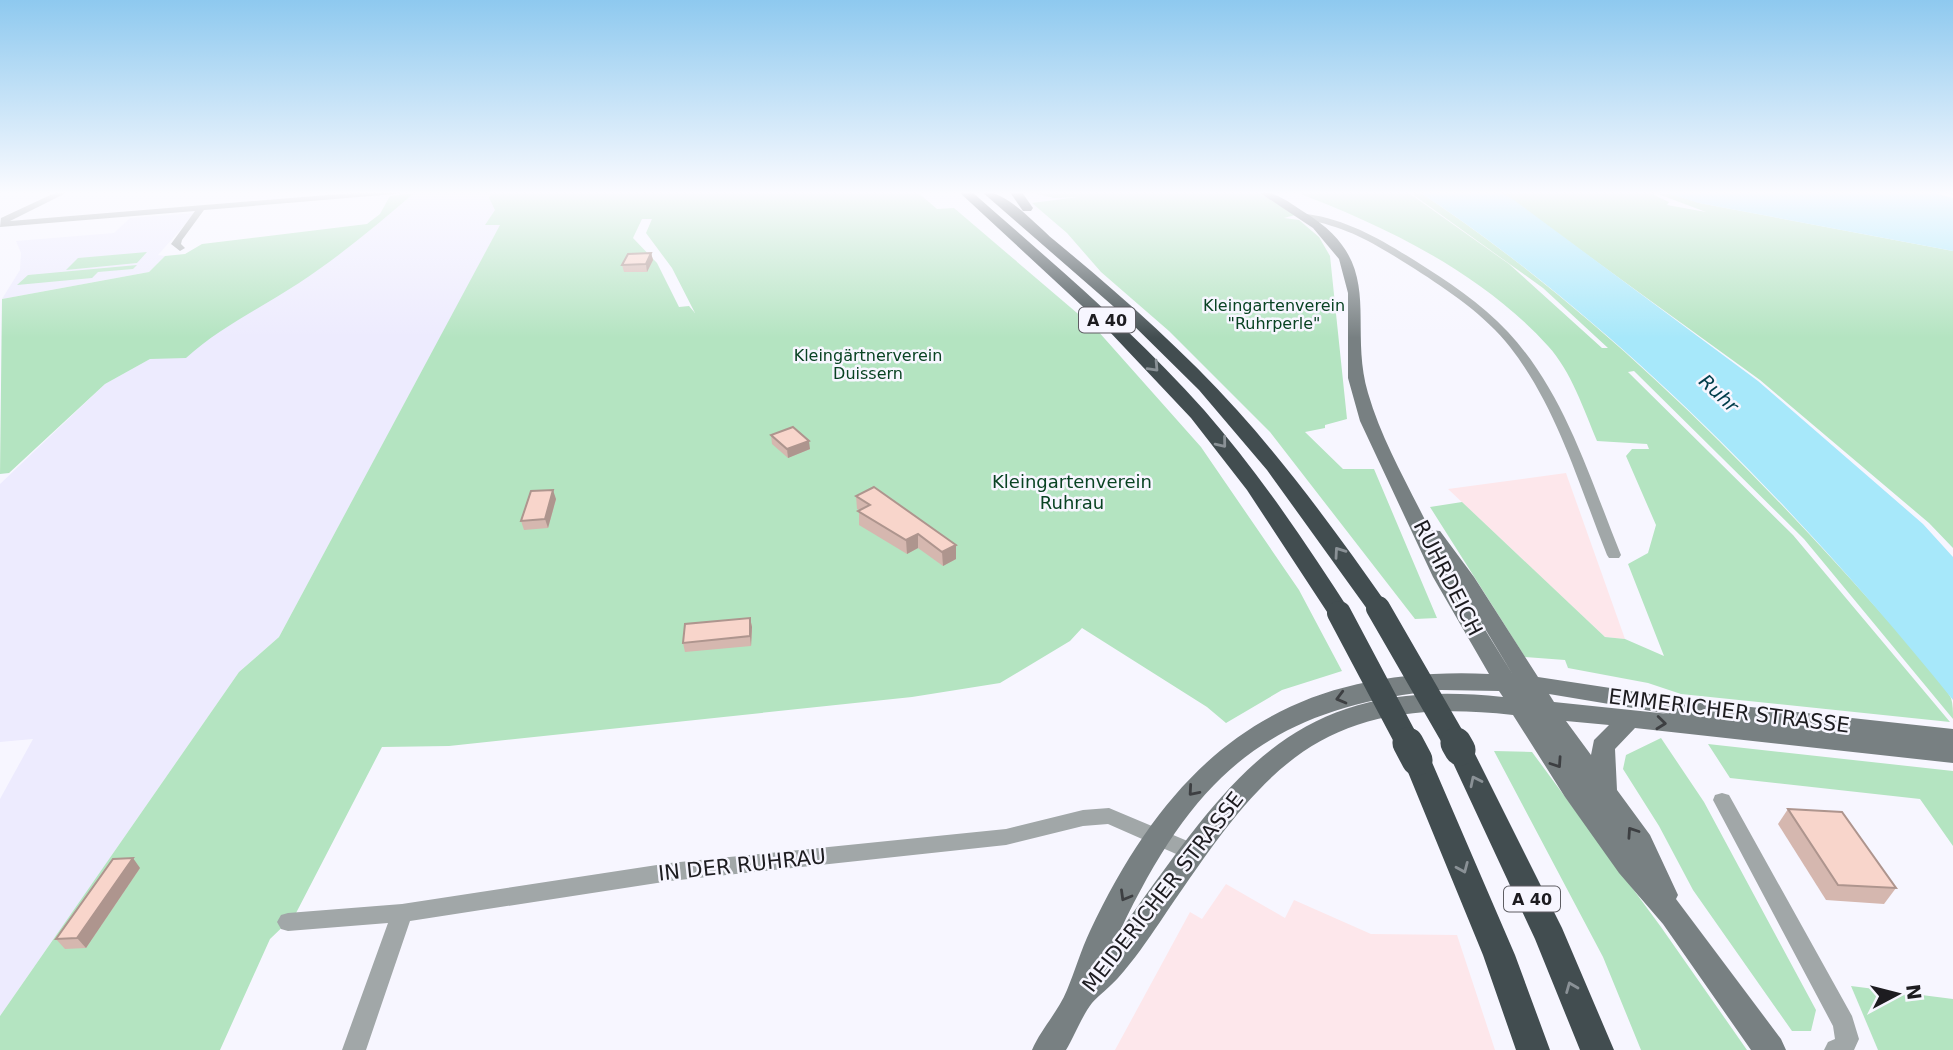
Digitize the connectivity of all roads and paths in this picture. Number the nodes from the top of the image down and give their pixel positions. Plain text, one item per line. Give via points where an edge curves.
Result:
1 (178, 240) edge
2 (1005, 240) edge
3 (1019, 240) edge
4 (1045, 240) edge
5 (1066, 240) edge
6 (1332, 240) edge
7 (1374, 240) edge
8 (180, 248) dead end
9 (1033, 253) junction
10 (1110, 295) junction
11 (1410, 503) junction
12 (1614, 555) dead end
13 (1506, 682) junction
14 (1532, 700) junction
15 (1629, 719) junction
16 (1765, 726) junction
17 (1953, 738) edge
18 (1953, 754) edge
19 (1604, 791) junction
20 (1722, 800) dead end
21 (1160, 836) junction
22 (1190, 851) junction
23 (402, 913) junction
24 (1673, 915) junction
25 (288, 922) dead end
26 (1077, 1001) junction
27 (354, 1050) edge
28 (1048, 1050) edge
29 (1533, 1050) edge
30 (1597, 1050) edge
31 (1770, 1050) edge
32 (1836, 1050) edge

1 - 8 street
2 - 9 highway
3 - 9 highway, A 40
4 - 10 highway, A 40
5 - 10 highway
6 - 11 main road via 1345,258 1355,293 1356,379 1368,421
7 - 12 street via 1475,308 1512,343 1539,381
9 -> 29 highway, A 40, bridge via 1128,340 1209,428 1271,507 1339,613 1417,760 1499,955
30 -> 10 highway, A 40, bridge via 1551,938 1461,750 1378,608 1327,535 1207,387
11 - 13 main road, RUHRDEICH via 1443,577
11 - 14 main road, RUHRDEICH via 1467,582
13 - 14 main road, RUHRDEICH
13 -> 21 main road, MEIDERICHER STRASSE via 1426,682 1370,691 1324,703 1275,724 1204,777
14 - 15 main road, EMMERICHER STRASSE
14 - 16 main road, EMMERICHER STRASSE
14 - 19 main road, RUHRDEICH
14 - 22 main road, MEIDERICHER STRASSE via 1432,702 1348,717 1294,744 1261,771
14 -> 24 main road, RUHRDEICH via 1621,854
15 -> 16 main road, EMMERICHER STRASSE
15 - 19 main road via 1603,747
16 - 17 main road, EMMERICHER STRASSE
16 - 18 main road, EMMERICHER STRASSE
24 -> 19 main road, RUHRDEICH via 1640,843
20 - 32 street via 1844,1024 1847,1039 1843,1049
21 - 22 street, IN DER RUHRAU
21 - 23 street, IN DER RUHRAU via 1109,816 1083,818 1006,836 670,873
21 -> 26 main road, MEIDERICHER STRASSE via 1105,932
22 - 26 main road, MEIDERICHER STRASSE via 1126,947
23 - 25 street, IN DER RUHRAU
23 - 27 street
24 - 31 main road, RUHRDEICH
26 - 28 main road, MEIDERICHER STRASSE

